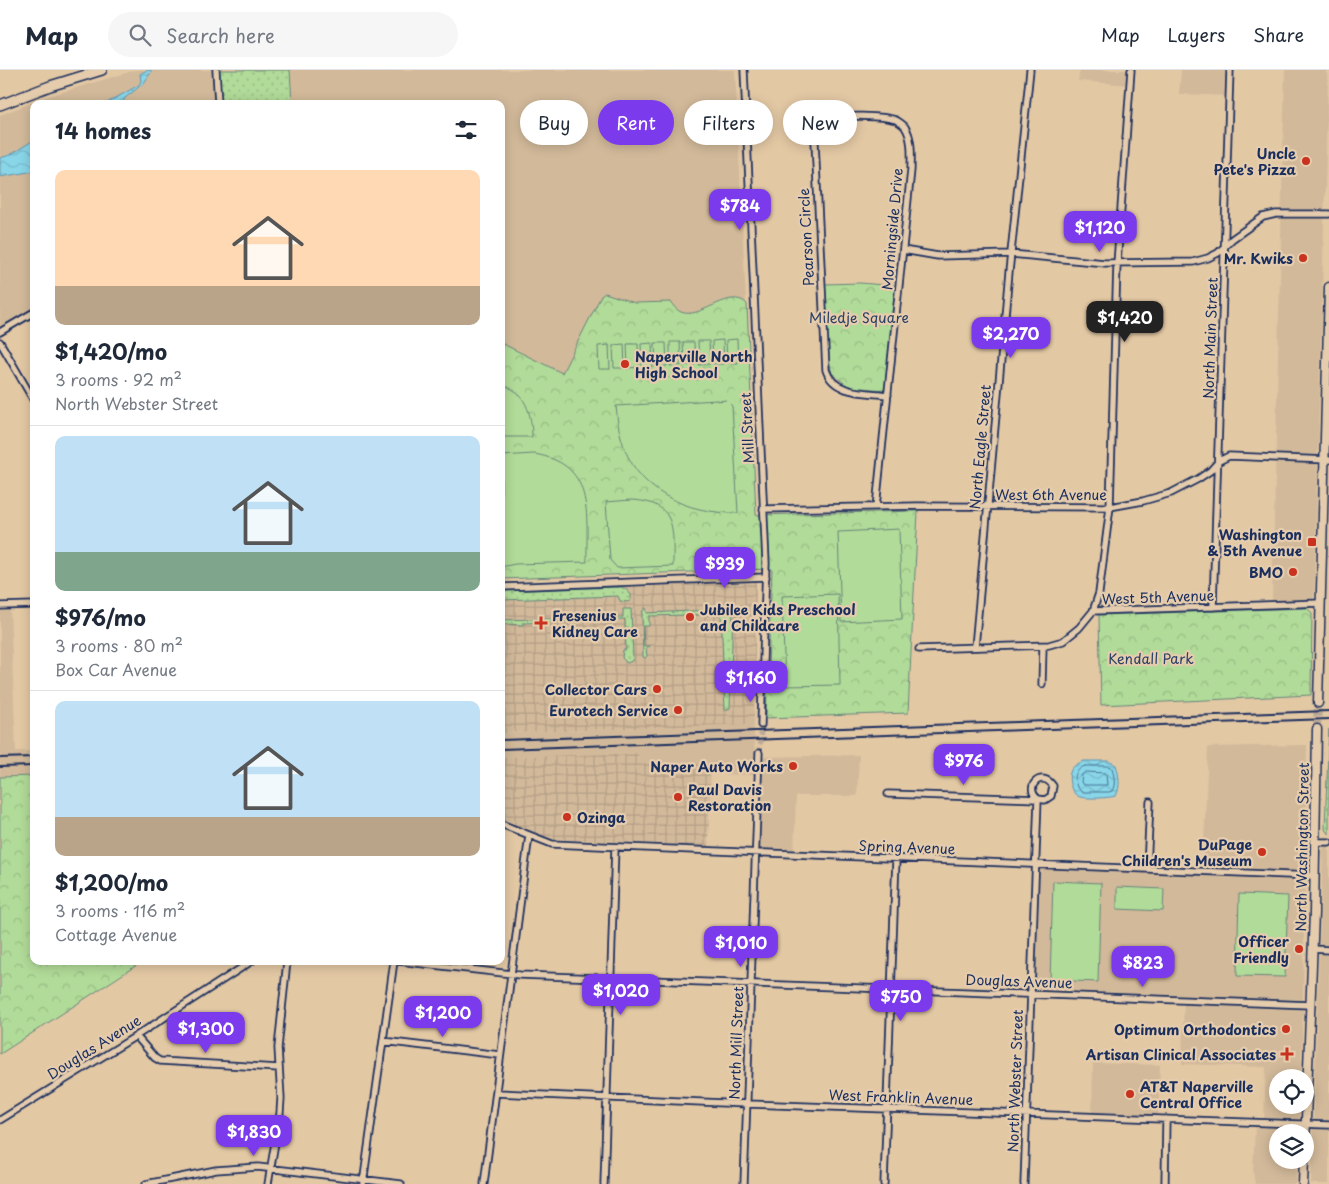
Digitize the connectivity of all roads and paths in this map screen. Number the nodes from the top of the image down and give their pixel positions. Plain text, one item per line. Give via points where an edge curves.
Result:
1 (102, 70) edge
2 (216, 70) edge
3 (744, 70) edge
4 (1030, 70) edge
5 (1131, 70) edge
6 (1230, 70) edge
7 (218, 100) edge
8 (0, 106) edge
9 (908, 132) joint
10 (1329, 214) edge
11 (1225, 246) junction
12 (903, 250) junction
13 (1011, 254) junction
14 (1117, 264) junction
15 (1329, 287) edge
16 (30, 314) edge
17 (0, 332) edge
18 (1328, 340) edge
19 (0, 342) edge
20 (30, 394) edge
21 (888, 394) junction
22 (1327, 460) edge
23 (1218, 461) junction
24 (876, 507) junction
25 (988, 507) junction
26 (1110, 507) junction
27 (764, 509) junction
28 (1325, 561) edge
29 (766, 577) junction
30 (505, 587) edge
31 (1320, 603) junction
32 (30, 605) edge
33 (0, 606) edge
34 (1213, 607) junction
35 (1093, 611) junction
36 (1043, 646) junction
37 (975, 647) junction
38 (919, 649) dead end
39 (1042, 684) dead end
40 (1318, 703) tunnel mouth
41 (760, 726) tunnel mouth
42 (1318, 729) tunnel mouth
43 (759, 753) tunnel mouth
44 (888, 794) dead end
45 (1150, 802) dead end
46 (505, 826) edge
47 (529, 835) junction
48 (1314, 842) junction
49 (1329, 842) edge
50 (615, 847) junction
51 (755, 853) junction
52 (896, 859) junction
53 (1036, 864) junction
54 (1147, 869) junction
55 (1314, 876) junction
56 (1312, 950) junction
57 (1329, 950) edge
58 (246, 965) edge
59 (287, 965) edge
60 (395, 965) edge
61 (429, 965) edge
62 (512, 975) junction
63 (612, 978) junction
64 (751, 983) junction
65 (892, 989) junction
66 (1032, 994) junction
67 (1310, 1005) junction
68 (136, 1036) junction
69 (383, 1041) junction
70 (500, 1055) junction
71 (278, 1068) junction
72 (496, 1093) junction
73 (607, 1098) junction
74 (747, 1104) junction
75 (888, 1109) junction
76 (1026, 1114) junction
77 (1166, 1119) junction
78 (0, 1120) edge
79 (1306, 1124) joint
80 (1314, 1124) edge
81 (1329, 1125) edge
82 (271, 1168) junction
83 (1304, 1169) edge
84 (364, 1182) edge
85 (146, 1184) edge
86 (268, 1184) edge
87 (401, 1184) edge
88 (484, 1184) edge
89 (604, 1184) edge
90 (744, 1184) edge
91 (884, 1184) edge
92 (1024, 1184) edge
93 (1164, 1184) edge
94 (1304, 1184) edge

1 - 8 main road
2 - 7 street
3 - 27 street, Mill Street
4 - 13 street, North Eagle Street
5 - 14 street
6 - 11 street, North Main Street
9 - 12 street, Morningside Drive via 911,153
9 - 21 street, Pearson Circle via 901,123 888,118 835,118 822,126 815,142 827,373 832,382 845,390
10 - 11 street via 1269,215 1250,225
11 - 14 street via 1214,256 1193,262
11 - 23 street, North Main Street
12 - 13 street via 938,256
12 - 21 street, Morningside Drive
13 - 14 street
13 - 25 street, North Eagle Street
14 - 26 street
15 - 18 main road
16 - 17 street
18 - 22 main road
19 - 20 street
21 - 24 street, Morningside Drive
22 - 23 street via 1229,456
22 - 28 main road
23 - 26 street, West 6th Avenue via 1204,476 1170,493
23 - 34 street, North Main Street
24 - 25 street, West 6th Avenue
24 - 27 street, West 6th Avenue
25 - 26 street, West 6th Avenue
25 - 37 street, North Eagle Street
26 - 35 street
27 - 29 street, Mill Street
28 - 31 main road
29 - 30 street
29 - 41 street, Mill Street
31 - 34 street, West 5th Avenue
31 - 40 main road
32 - 33 street
34 - 35 street, West 5th Avenue
35 - 36 street, West 5th Avenue via 1068,638
36 - 37 street, West 5th Avenue
36 - 39 street
37 - 38 street, West 5th Avenue
42 - 48 main road, North Washington Street
43 - 51 street, North Mill Street
44 - 53 street, North Webster Street via 1038,799
45 - 54 street
46 - 47 street, Spring Avenue
47 - 50 street, Spring Avenue via 552,844
47 - 62 street
48 - 49 street
48 - 55 main road, North Washington Street
50 - 51 street, Spring Avenue
50 - 63 street
51 - 52 street, Spring Avenue
51 - 64 street, North Mill Street
52 - 53 street, Spring Avenue
52 - 65 street
53 - 54 street, Spring Avenue
53 - 66 street, North Webster Street
54 - 55 street, Spring Avenue
55 - 56 main road, North Washington Street
56 - 57 street
56 - 67 main road, North Washington Street
58 - 68 street, Douglas Avenue
59 - 71 street
60 - 69 street
61 - 62 street, Douglas Avenue
62 - 63 street, Douglas Avenue
62 - 70 street
63 - 64 street, Douglas Avenue
63 - 73 street
64 - 65 street, Douglas Avenue
64 - 74 street, North Mill Street
65 - 66 street, Douglas Avenue
65 - 75 street
66 - 67 street, Douglas Avenue
66 - 76 street, North Webster Street
67 - 79 main road, North Washington Street
68 - 71 street via 160,1061
68 - 78 street, Douglas Avenue
69 - 70 street
69 - 84 street
70 - 72 street
71 - 82 street via 280,1105
72 - 73 street, West Franklin Avenue
72 - 88 street
73 - 74 street, West Franklin Avenue
73 - 89 street
74 - 75 street, West Franklin Avenue
74 - 90 street, North Mill Street
75 - 76 street, West Franklin Avenue
75 - 91 street
76 - 77 street, West Franklin Avenue
76 - 92 street, North Webster Street
77 - 79 street, West Franklin Avenue
77 - 93 street
80 - 81 street, West Franklin Avenue
82 - 84 street
82 - 85 street via 245,1167
82 - 86 street
83 - 94 main road
84 - 87 street

